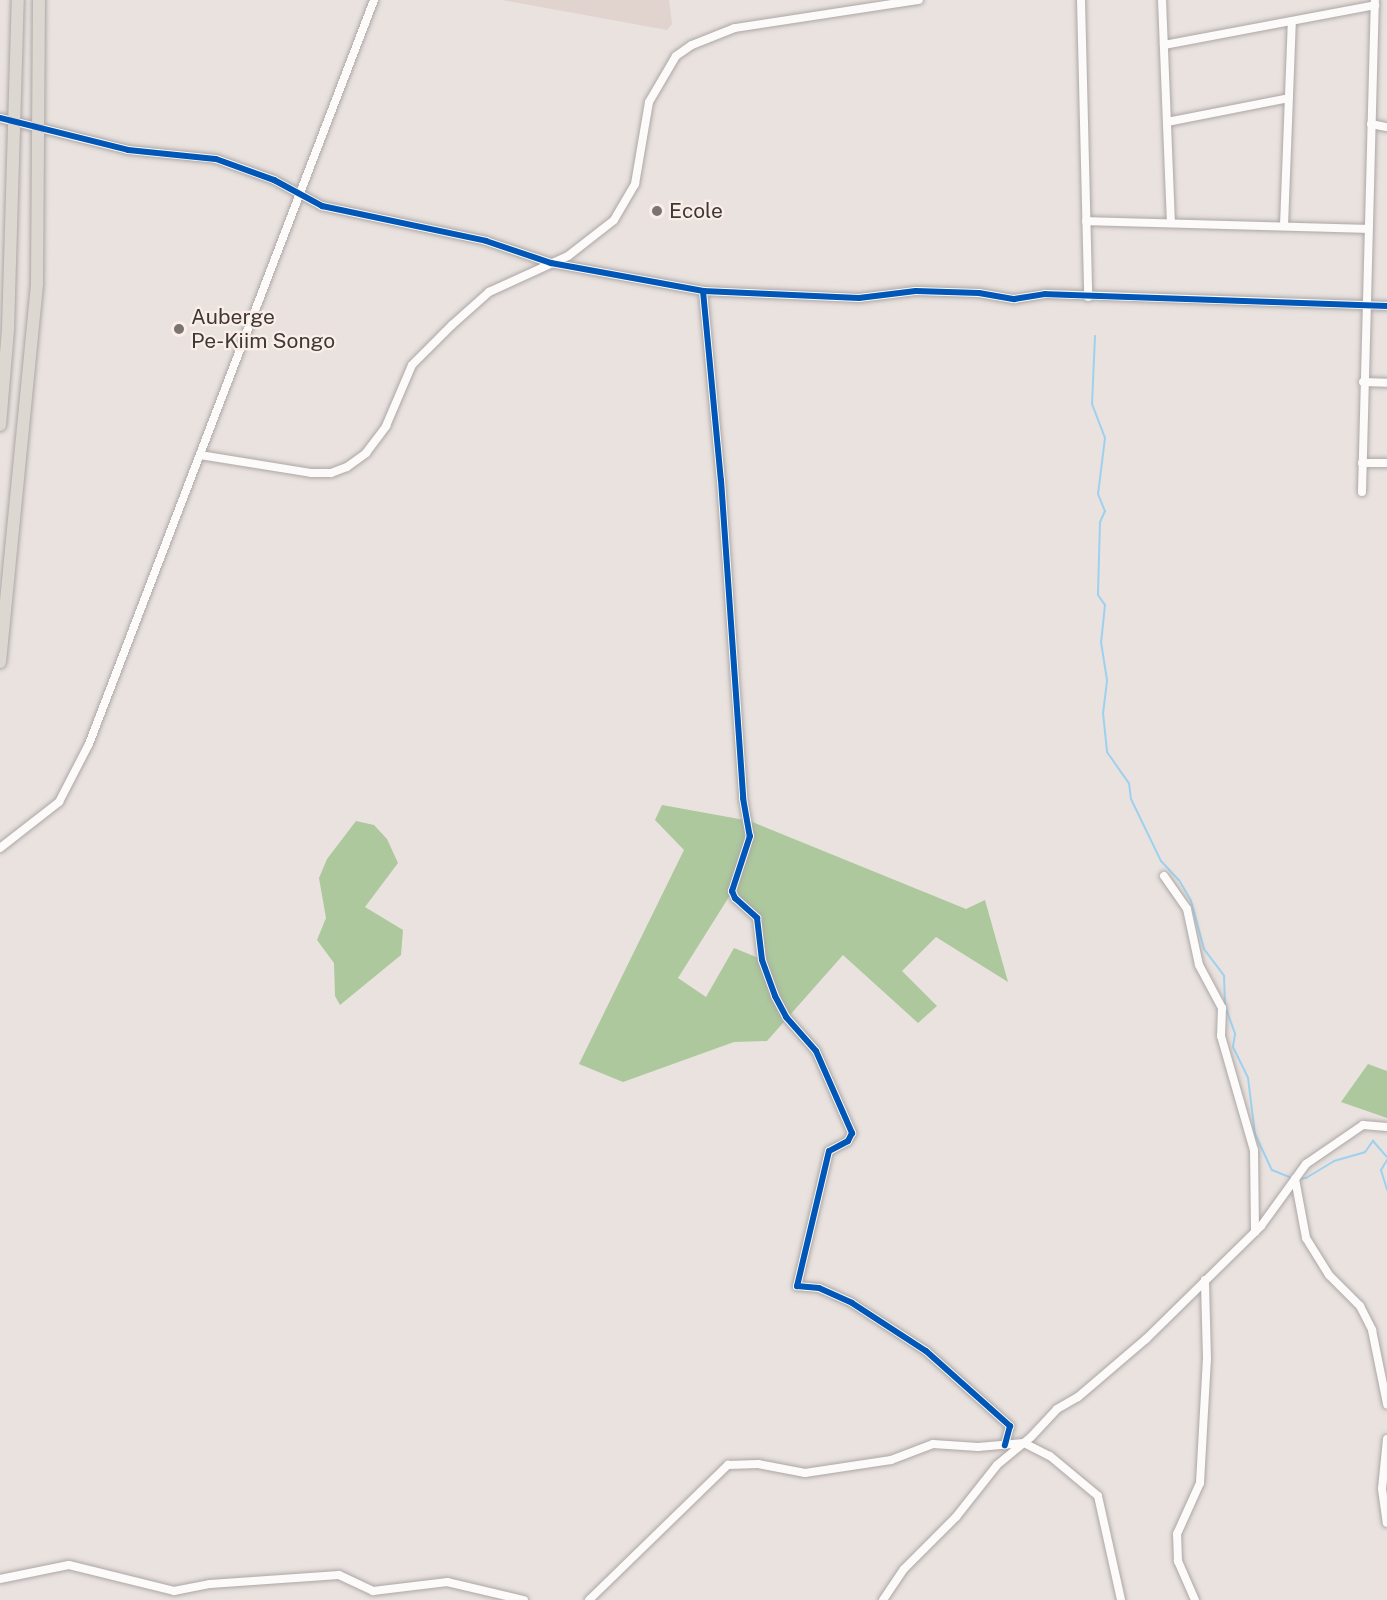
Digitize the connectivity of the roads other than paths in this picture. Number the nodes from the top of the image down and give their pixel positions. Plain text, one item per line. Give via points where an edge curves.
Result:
1 (18, 0) edge
2 (39, 0) edge
3 (374, 0) edge
4 (919, 0) edge
5 (1081, 0) edge
6 (1162, 0) edge
7 (1375, 3) edge
8 (1292, 21) junction
9 (1164, 45) junction
10 (1289, 98) junction
11 (0, 118) edge
12 (14, 121) junction
13 (1167, 122) junction
14 (1371, 124) junction
15 (36, 125) junction
16 (1387, 127) edge
17 (300, 192) junction
18 (1086, 221) junction
19 (1171, 223) junction
20 (1284, 226) junction
21 (1367, 229) junction
22 (550, 263) junction
23 (703, 291) junction
24 (1088, 297) junction
25 (1365, 305) junction
26 (1387, 306) edge
27 (1363, 382) junction
28 (1387, 383) edge
29 (1, 395) edge
30 (0, 425) edge
31 (200, 454) junction
32 (1362, 463) junction
33 (1387, 464) edge
34 (1362, 492) dead end
35 (0, 662) edge
36 (0, 848) edge
37 (1164, 876) dead end
38 (1387, 1127) edge
39 (1295, 1179) junction
40 (1255, 1232) junction
41 (1205, 1280) junction
42 (1387, 1404) edge
43 (1387, 1439) edge
44 (1024, 1443) junction
45 (1005, 1445) junction
46 (1387, 1522) edge
47 (0, 1579) edge
48 (524, 1600) edge
49 (589, 1600) edge
50 (883, 1600) edge
51 (1121, 1600) edge
52 (1194, 1600) edge

1 - 12 highway
2 - 15 highway
3 - 17 street
4 - 22 street via 735,28 676,56 649,102 638,173 619,212 568,256
5 - 18 street
6 - 9 street
7 - 8 street
7 - 14 street
8 - 9 street
8 - 10 street
9 - 13 street
10 - 13 street
10 - 20 street
11 - 12 street
12 - 15 street
12 - 29 highway
13 - 19 street
14 - 16 street
14 - 21 street
15 - 17 street via 128,150 216,159
15 - 35 highway via 37,283
17 - 22 street via 322,206 486,241
17 - 31 street
18 - 19 street
18 - 24 street
19 - 20 street
20 - 21 street
21 - 25 street
22 - 23 street
22 - 31 street via 489,292 421,354 412,365 386,426 366,453 347,467 331,473 311,473
23 - 24 street via 859,298 916,291 979,293 1014,299 1045,294
23 - 45 street via 743,798 750,836 732,891 757,918 762,960 775,996 786,1017 816,1051 852,1133 848,1141 829,1151 797,1286 819,1288 852,1303 926,1351 1010,1426
24 - 25 street
25 - 26 street
25 - 27 street
27 - 28 street
27 - 32 street
29 - 30 highway
31 - 36 street via 71,783 59,802
32 - 33 street
32 - 34 street
37 - 40 street via 1187,909 1199,965 1222,1008 1221,1036 1254,1150
38 - 39 street via 1363,1125 1306,1164
39 - 40 street via 1286,1196
39 - 42 street via 1306,1238 1329,1275 1360,1306 1372,1330
40 - 41 street
41 - 44 street via 1146,1339 1078,1397 1057,1409
41 - 52 street via 1208,1359 1200,1483 1177,1534 1178,1561
43 - 46 street via 1382,1489
44 - 45 street
44 - 50 street via 997,1465 956,1517 925,1545
44 - 51 street via 1050,1456 1098,1496
45 - 49 street via 933,1444 891,1460 805,1473 758,1464 728,1465
47 - 48 street via 69,1566 174,1591 210,1584 339,1575 373,1591 447,1582

